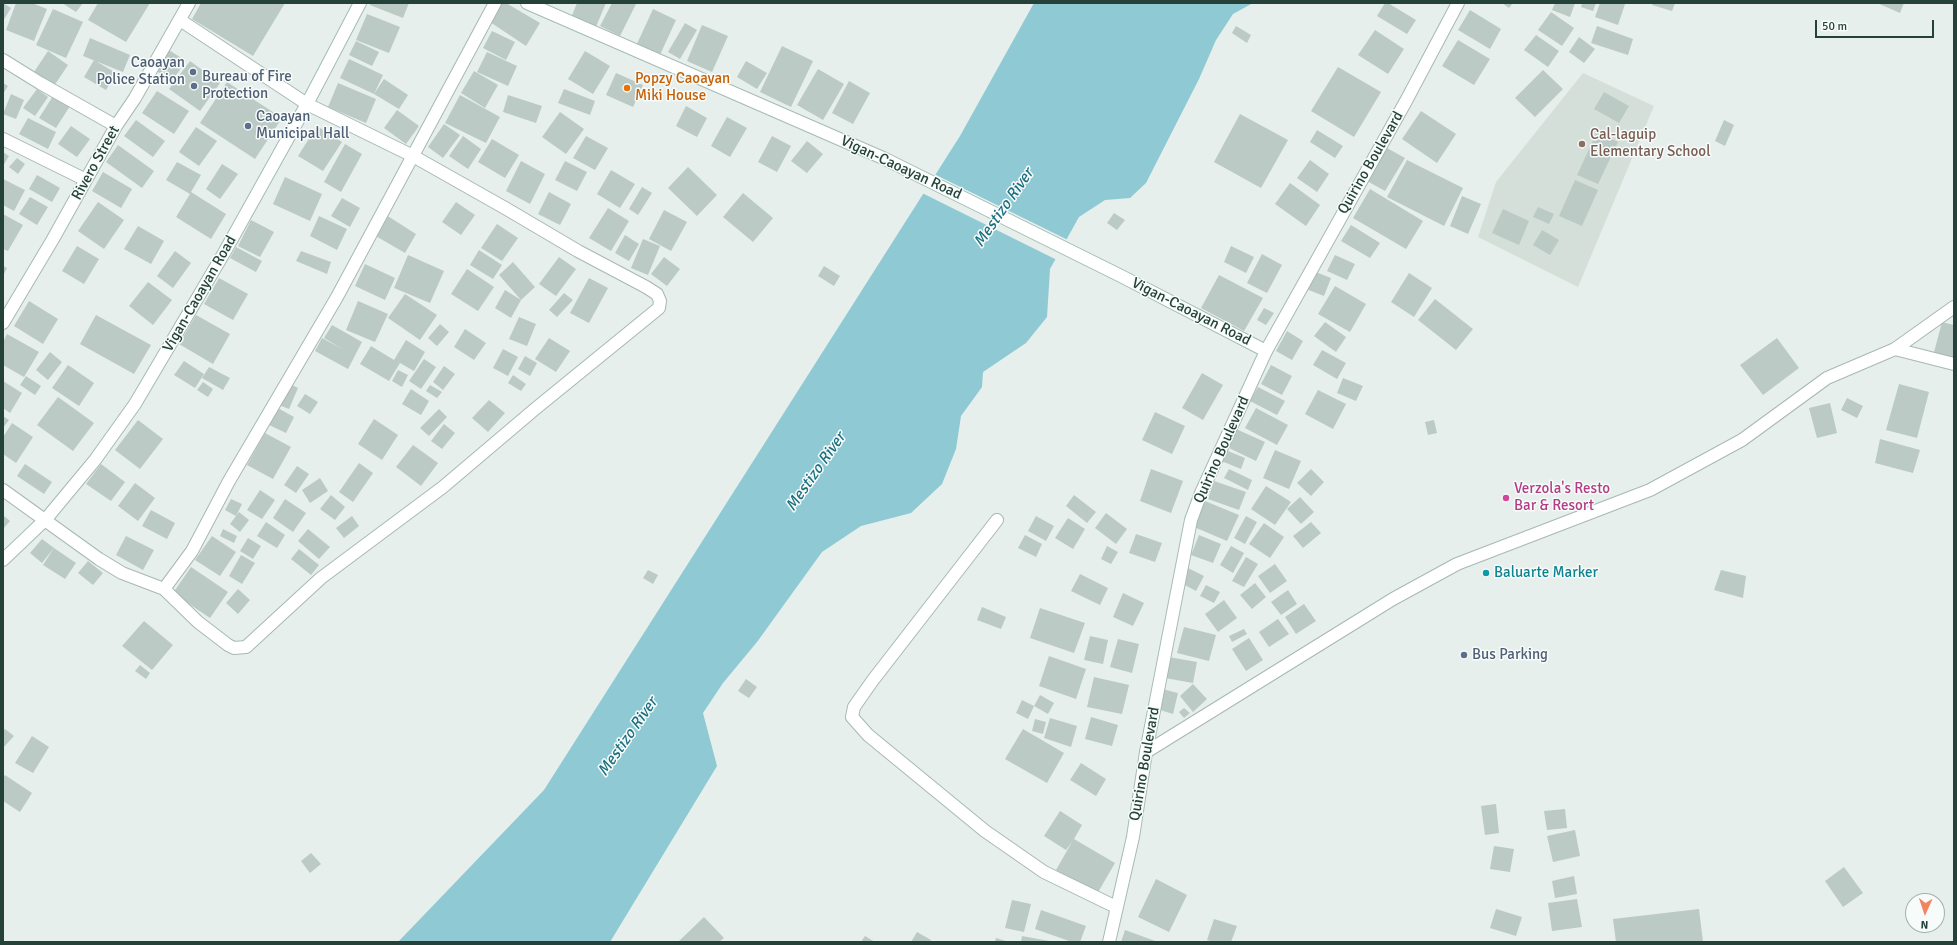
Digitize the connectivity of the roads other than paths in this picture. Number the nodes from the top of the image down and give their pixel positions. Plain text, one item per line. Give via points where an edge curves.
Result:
1 (189, 3) edge
2 (360, 3) edge
3 (495, 3) edge
4 (527, 3) edge
5 (1458, 3) edge
6 (180, 20) junction
7 (3, 60) edge
8 (307, 104) junction
9 (116, 126) junction
10 (3, 139) edge
11 (413, 156) junction
12 (86, 180) junction
13 (1954, 307) edge
14 (3, 323) edge
15 (1895, 349) junction
16 (1266, 351) junction
17 (1954, 364) edge
18 (3, 490) edge
19 (46, 519) junction
20 (997, 520) dead end
21 (3, 560) edge
22 (164, 589) junction
23 (1146, 752) junction
24 (1116, 908) junction
25 (1109, 942) edge

1 - 6 street, Rivero Street
2 - 8 street, Vigan-Caoayan Road
3 - 11 street
4 - 16 street, Vigan-Caoayan Road via 883,158
5 - 16 street, Quirino Boulevard
6 - 8 street
6 - 9 street, Rivero Street
7 - 9 street
8 - 11 street
8 - 19 street, Vigan-Caoayan Road via 224,253 135,404 95,460
9 - 12 street, Rivero Street
10 - 12 street
11 - 22 street via 337,297 229,481 192,551
11 - 22 street via 646,287 657,294 659,308 443,487 321,578 246,647 234,648 228,645 198,622
12 - 14 street, Rivero Street
13 - 15 street
15 - 17 street
15 - 23 street via 1827,378 1742,440 1650,490 1458,564 1399,595
16 - 23 street, Quirino Boulevard via 1191,520
18 - 19 street
19 - 21 street, Vigan-Caoayan Road
19 - 22 street via 122,573
20 - 24 street via 873,680 854,707 852,717 868,735 985,831 1044,872
23 - 24 street, Quirino Boulevard via 1133,837
24 - 25 street, Quirino Boulevard

